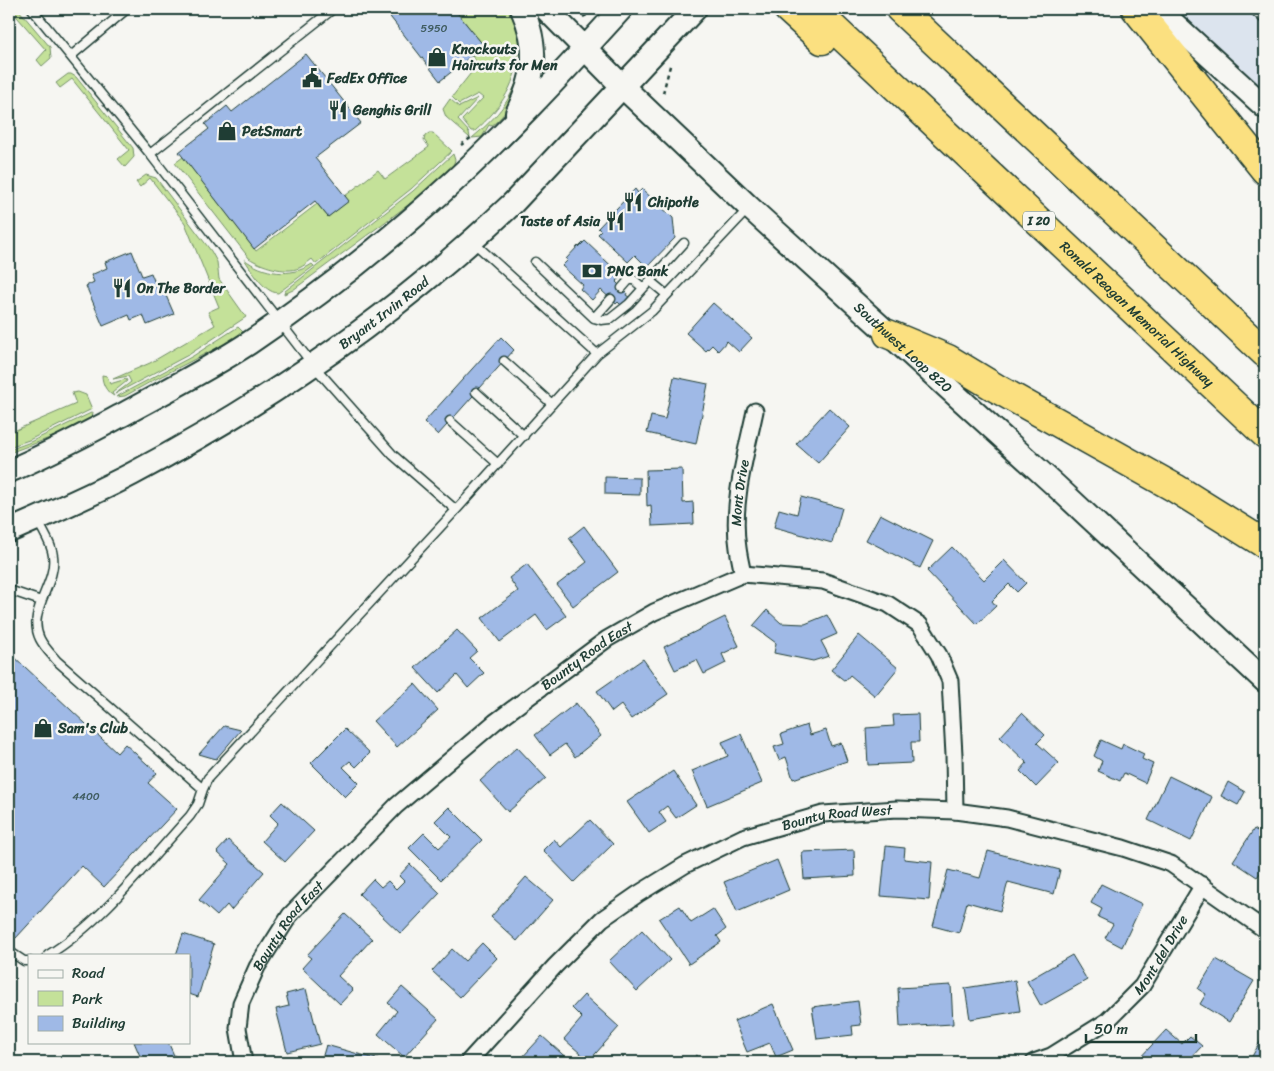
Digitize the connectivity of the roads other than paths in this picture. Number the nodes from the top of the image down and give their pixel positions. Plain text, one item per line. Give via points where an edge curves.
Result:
1 (32, 9) edge
2 (126, 9) edge
3 (333, 9) edge
4 (522, 9) edge
5 (546, 9) edge
6 (621, 9) edge
7 (695, 9) edge
8 (788, 9) edge
9 (813, 9) edge
10 (900, 9) edge
11 (1136, 9) edge
12 (1158, 9) edge
13 (1253, 9) edge
14 (1265, 20) edge
15 (586, 48) junction
16 (71, 56) junction
17 (623, 87) junction
18 (1264, 103) edge
19 (510, 128) junction
20 (150, 154) junction
21 (1265, 170) edge
22 (749, 207) junction
23 (471, 241) junction
24 (684, 243) dead end
25 (535, 262) dead end
26 (650, 281) junction
27 (622, 288) dead end
28 (643, 288) junction
29 (666, 296) junction
30 (611, 299) dead end
31 (1128, 305) junction
32 (594, 318) junction
33 (278, 322) junction
34 (888, 334) junction
35 (1265, 353) edge
36 (597, 354) junction
37 (504, 361) dead end
38 (313, 365) junction
39 (476, 392) dead end
40 (552, 404) junction
41 (756, 411) dead end
42 (450, 421) dead end
43 (1265, 434) edge
44 (524, 436) junction
45 (498, 464) junction
46 (9, 471) edge
47 (456, 510) junction
48 (37, 519) junction
49 (9, 531) edge
50 (1265, 544) edge
51 (743, 574) junction
52 (9, 590) edge
53 (41, 600) junction
54 (1265, 681) edge
55 (203, 789) junction
56 (955, 811) junction
57 (1203, 885) junction
58 (1265, 930) edge
59 (9, 951) edge
60 (49, 954) edge
61 (28, 961) edge
62 (244, 1062) edge
63 (468, 1062) edge
64 (1034, 1062) edge

1 - 16 lane
2 - 16 lane
3 - 20 lane
4 - 19 main road via 532,36 533,63 529,84
5 - 15 main road, Southwest Loop 820
6 - 15 main road
7 - 17 main road, Bryant Irvin Road
8 - 31 highway via 1098,298
9 - 31 highway, Ronald Reagan Memorial Highway / I 20
10 - 35 highway
11 - 21 highway
12 - 18 main road
13 - 14 lane
15 - 17 main road, Southwest Loop 820
15 - 19 main road
16 - 20 lane
17 - 22 main road, Southwest Loop 820
17 - 23 main road, Bryant Irvin Road via 540,176
19 - 33 main road via 389,238
20 - 33 lane
22 - 29 lane
22 - 34 main road, Southwest Loop 820
23 - 36 lane
23 - 38 main road, Bryant Irvin Road via 377,320
24 - 26 lane
25 - 32 lane
26 - 28 lane
26 - 29 lane
27 - 28 lane via 629,280
28 - 32 lane via 610,319
29 - 36 lane
30 - 32 lane
31 - 43 highway, Ronald Reagan Memorial Highway / I 20
33 - 38 lane
33 - 46 main road via 179,384 49,454
34 - 50 highway via 948,359 1175,488
34 - 54 main road, Southwest Loop 820
36 - 40 lane
37 - 40 lane
38 - 47 lane via 393,455
38 - 48 main road, Bryant Irvin Road via 230,418 132,474
39 - 44 lane
40 - 44 lane
41 - 51 street, Mont Drive via 736,518
42 - 45 lane
44 - 45 lane
45 - 47 lane
47 - 55 lane via 208,778
48 - 49 main road, Bryant Irvin Road
48 - 53 lane via 54,557 52,576
51 - 56 street, Bounty Road East via 823,581 888,604 920,626 939,655 950,681
51 - 62 street, Bounty Road East via 654,612 607,639 495,722 396,806 290,915 257,966 241,1003 238,1028
52 - 53 lane
53 - 55 lane via 37,621 39,638 57,660
55 - 60 lane via 190,816 122,890 89,923
56 - 57 street, Bounty Road West via 1007,818 1123,848 1171,864
56 - 63 street, Bounty Road West via 897,809 823,814 743,837 685,865 602,919
57 - 58 street, Bounty Road West
57 - 64 street, Mont del Drive via 1142,986 1107,1021 1051,1056
59 - 61 lane

